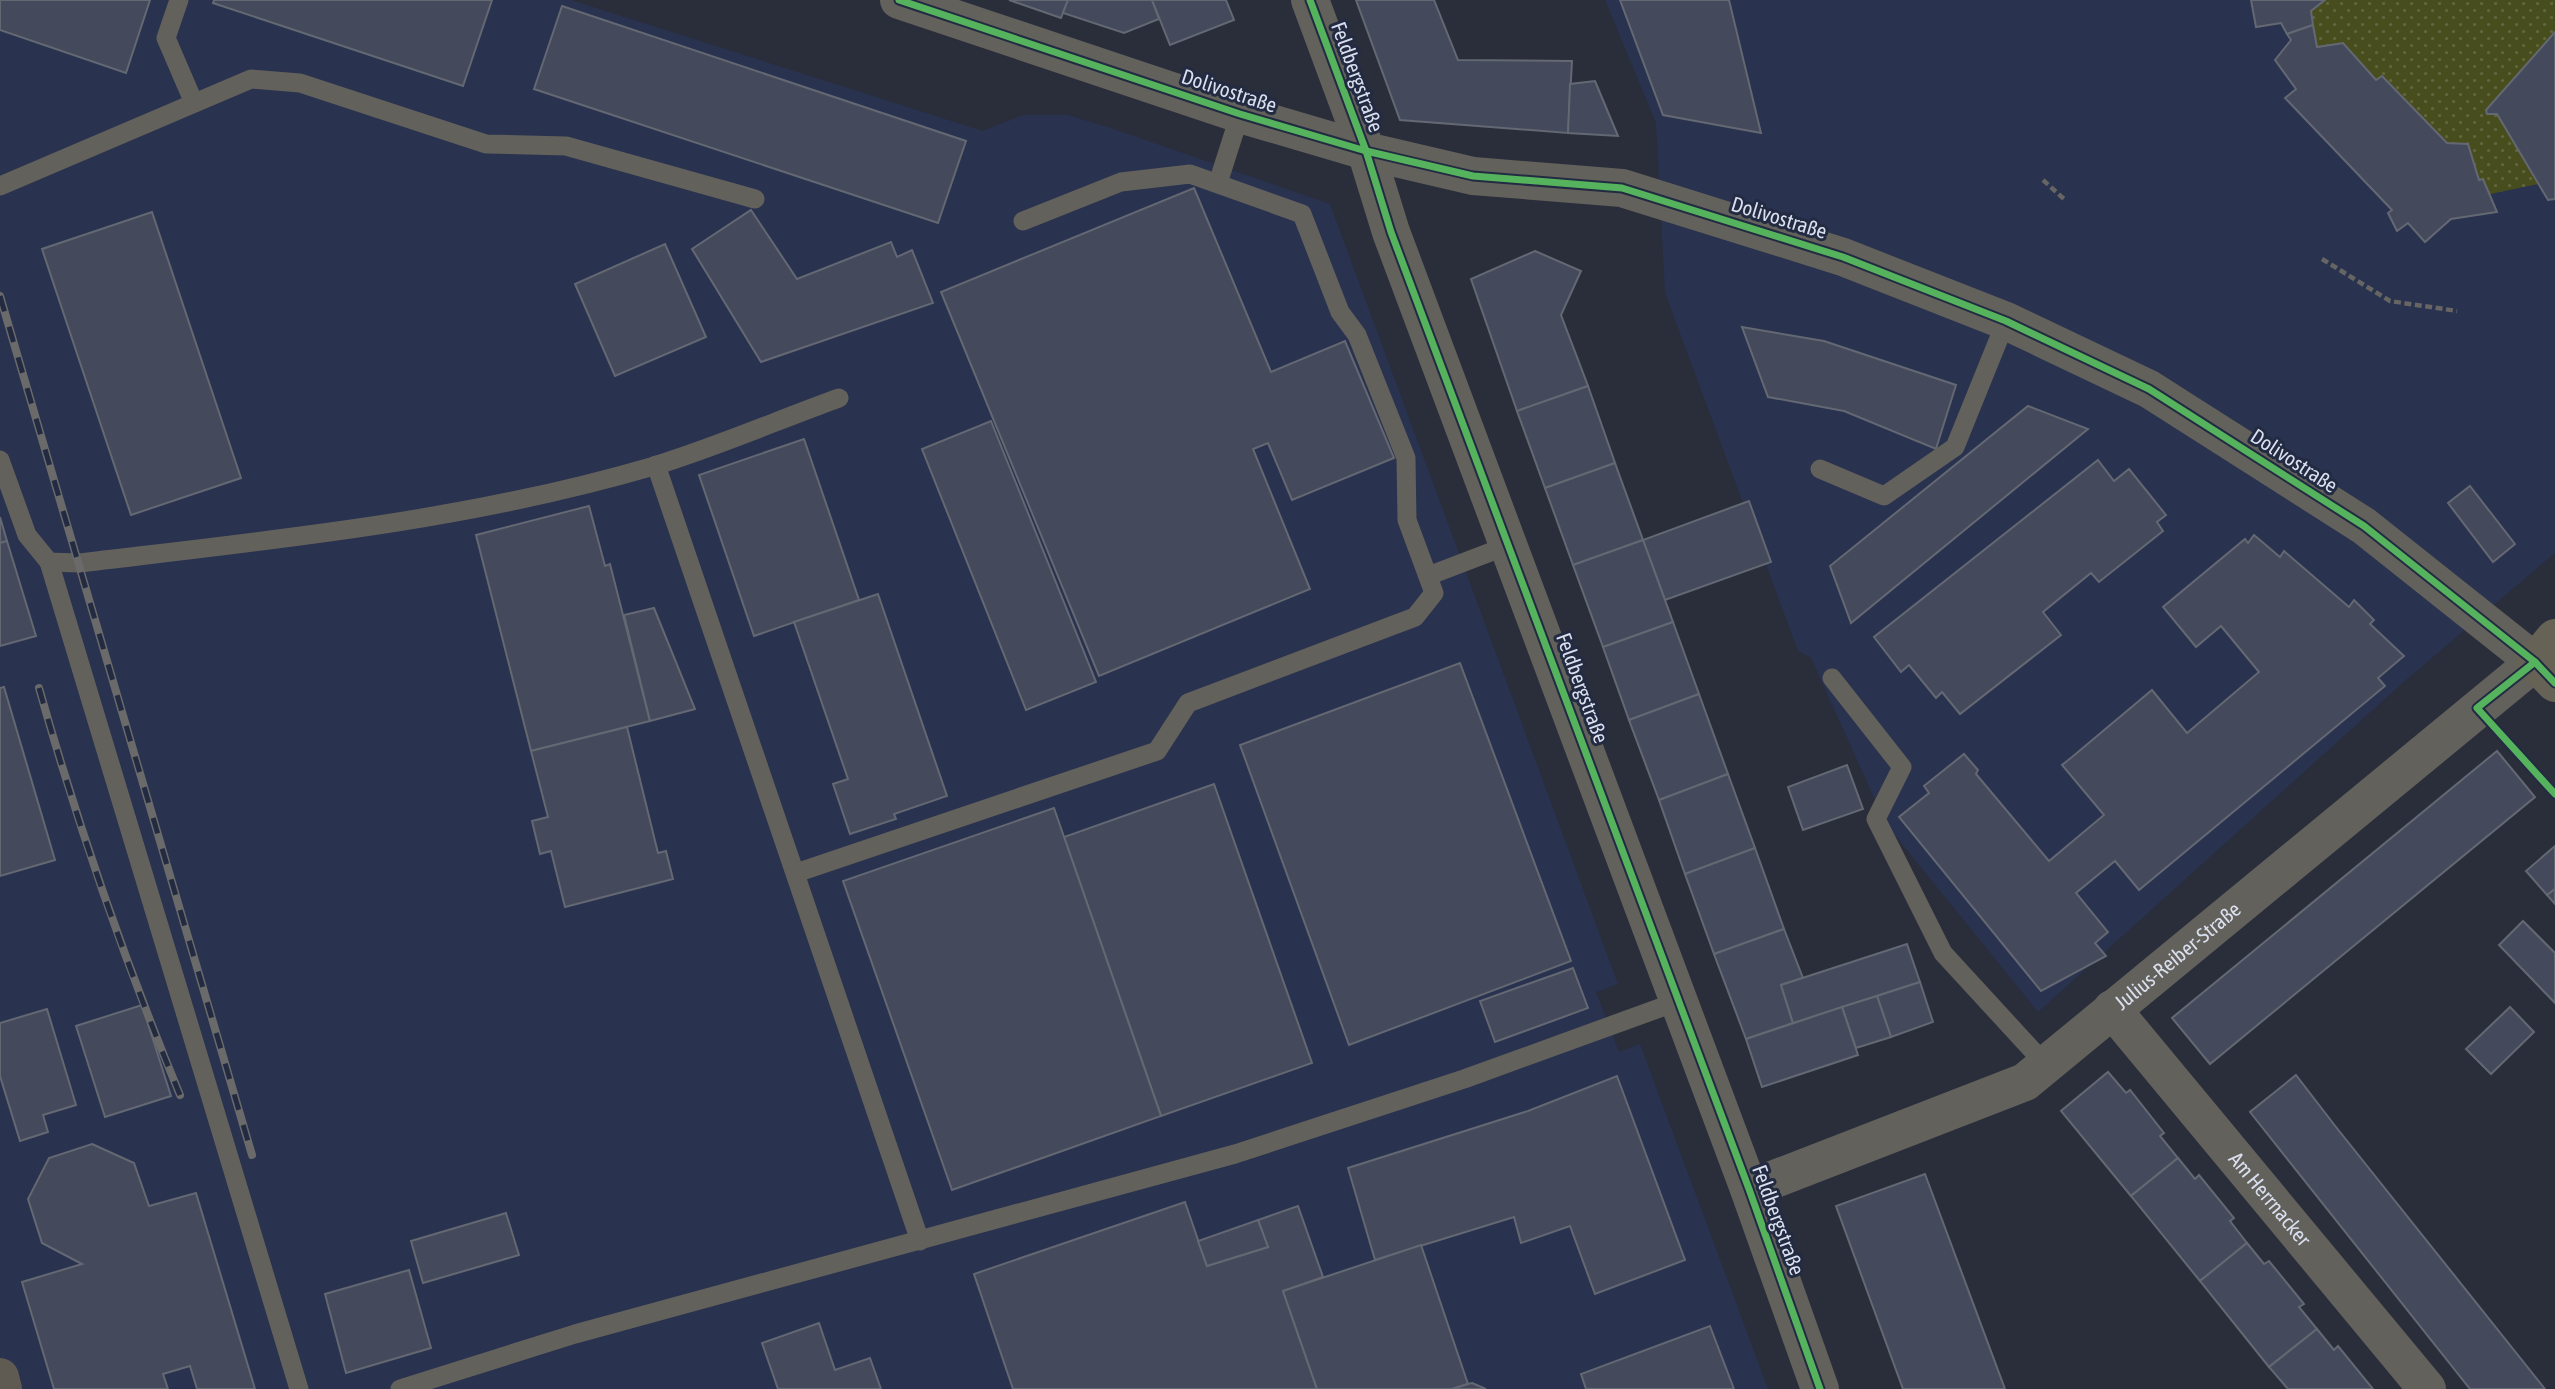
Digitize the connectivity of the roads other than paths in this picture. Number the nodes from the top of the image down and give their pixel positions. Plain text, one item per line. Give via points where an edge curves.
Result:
1 (179, 0) edge
2 (899, 0) edge
3 (1310, 0) edge
4 (194, 103) junction
5 (1240, 114) junction
6 (1366, 151) junction
7 (1218, 183) junction
8 (0, 186) edge
9 (755, 199) dead end
10 (1023, 221) dead end
11 (2006, 321) junction
12 (839, 398) dead end
13 (0, 460) edge
14 (656, 465) junction
15 (1820, 469) dead end
16 (1509, 545) junction
17 (49, 562) junction
18 (1428, 576) junction
19 (2550, 661) edge
20 (1832, 678) dead end
21 (796, 873) junction
22 (1679, 1001) junction
23 (2112, 1009) junction
24 (2045, 1065) junction
25 (1749, 1189) junction
26 (920, 1241) junction
27 (0, 1377) edge
28 (4, 1389) edge
29 (299, 1389) edge
30 (400, 1389) edge
31 (1820, 1389) edge
32 (2427, 1389) edge

1 - 4 lane via 166,38
2 - 5 street, Dolivostraße
3 - 6 street, Feldbergstraße
4 - 8 lane
4 - 9 lane via 251,79 300,83 486,144 566,146
5 - 6 street, Dolivostraße
5 - 7 lane
6 - 11 street, Dolivostraße via 1474,176 1622,188 1843,257
6 - 16 street, Feldbergstraße via 1391,232
7 - 10 lane via 1190,174 1121,182
7 - 18 lane via 1302,214 1406,458 1407,520
11 - 15 lane via 1955,447 1884,496
11 - 19 street, Dolivostraße via 2149,389 2364,526
12 - 14 lane
13 - 17 lane via 27,534
14 - 17 lane via 547,493 349,530 79,563
14 - 21 lane
16 - 18 lane
16 - 22 street, Feldbergstraße
17 - 29 lane
18 - 21 lane via 1434,593 1415,617 1188,703 1157,751
19 - 23 street, Julius-Reiber-Straße
20 - 24 lane via 1902,767 1876,818 1943,953
21 - 26 lane
22 - 25 street, Feldbergstraße
22 - 26 lane via 1464,1079 1235,1154
23 - 24 street, Julius-Reiber-Straße
23 - 32 street, Am Herrnacker
24 - 25 street, Julius-Reiber-Straße via 2025,1082
25 - 31 street, Feldbergstraße
26 - 30 lane via 575,1334
27 - 28 main road

